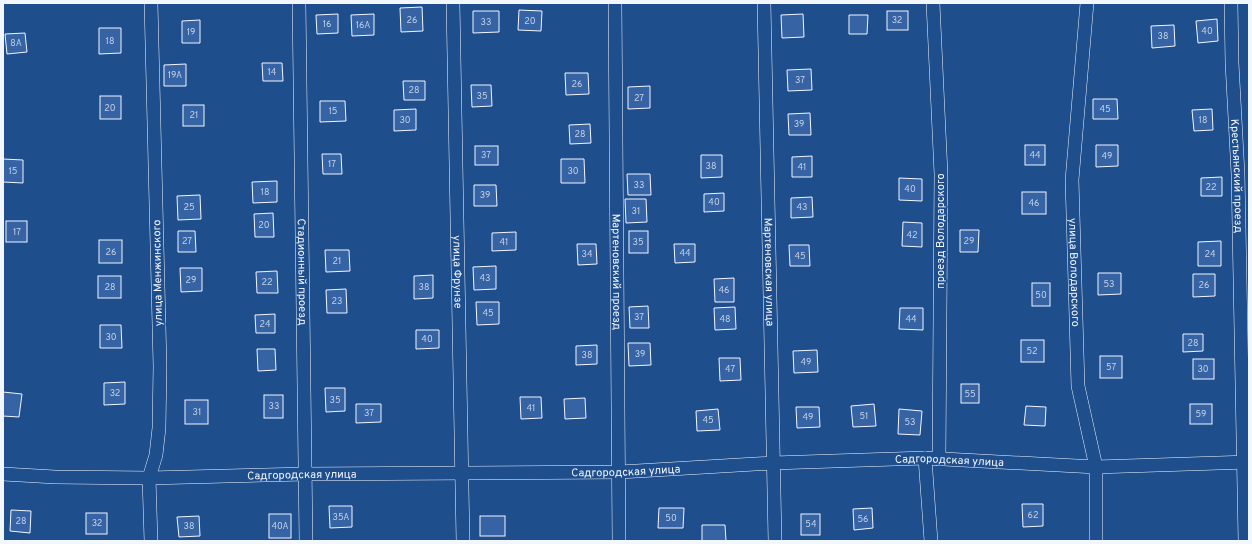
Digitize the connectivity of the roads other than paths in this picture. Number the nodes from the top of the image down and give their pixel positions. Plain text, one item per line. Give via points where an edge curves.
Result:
1 (151, 3) edge
2 (299, 3) edge
3 (453, 3) edge
4 (615, 3) edge
5 (764, 3) edge
6 (933, 3) edge
7 (1087, 3) edge
8 (1231, 3) edge
9 (925, 458) junction
10 (939, 459) junction
11 (1246, 462) edge
12 (773, 463) junction
13 (1096, 467) junction
14 (462, 472) junction
15 (620, 472) junction
16 (3, 474) edge
17 (305, 474) junction
18 (149, 478) junction
19 (151, 541) edge
20 (306, 541) edge
21 (463, 541) edge
22 (619, 541) edge
23 (775, 541) edge
24 (931, 541) edge
25 (1096, 541) edge
26 (1245, 541) edge

1 - 18 street, улица Менжинского via 160,366 159,428 156,455
2 - 17 street, Стадионный проезд
3 - 14 street, улица Фрунзе
4 - 15 street, Мартеновский проезд
5 - 12 street, Мартеновская улица
6 - 10 street, проезд Володарского via 941,174
7 - 13 street, улица Володарского via 1072,180 1078,386
8 - 11 street, Крестьянский проезд
9 - 10 street, Садгородская улица
9 - 12 street, Садгородская улица
9 - 24 street
10 - 13 street, Садгородская улица
11 - 13 street, Садгородская улица
11 - 26 street, Крестьянский проезд
12 - 15 street, Садгородская улица
12 - 23 street, Мартеновская улица
13 - 25 street, улица Володарского
14 - 15 street, Садгородская улица
14 - 17 street, Садгородская улица
14 - 21 street, улица Фрунзе
15 - 22 street, Мартеновский проезд
16 - 18 street, Садгородская улица
17 - 18 street, Садгородская улица
17 - 20 street, Стадионный проезд
18 - 19 street, улица Менжинского

